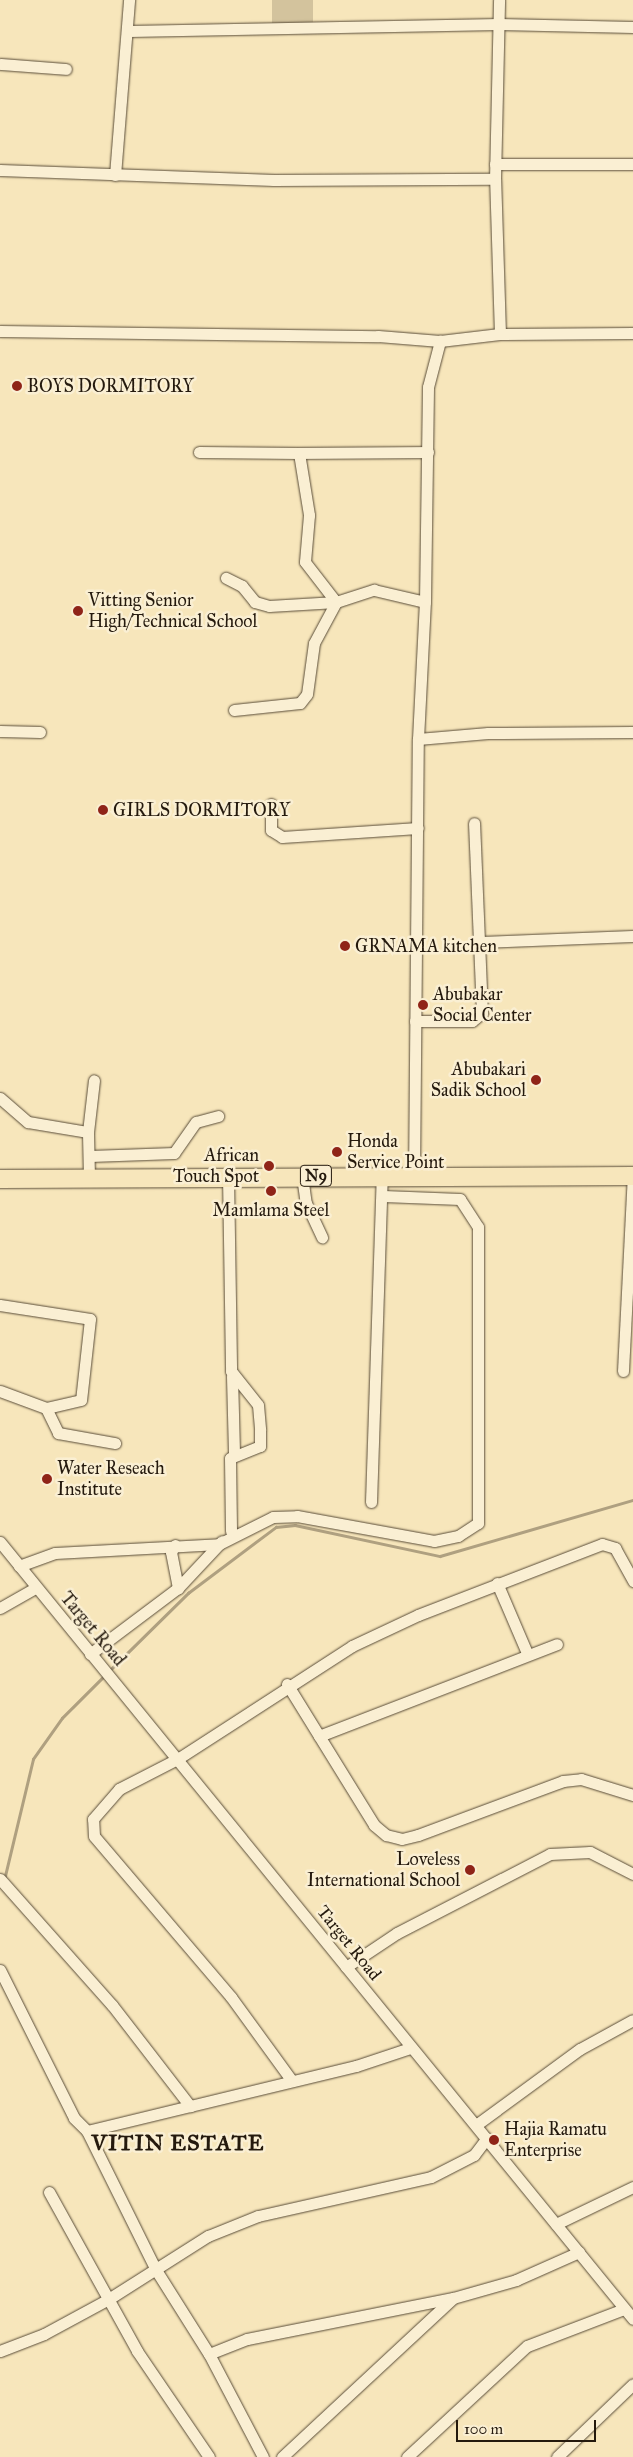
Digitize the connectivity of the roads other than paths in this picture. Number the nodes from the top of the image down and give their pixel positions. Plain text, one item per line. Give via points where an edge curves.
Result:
1 (129, 0) edge
2 (499, 0) edge
3 (499, 24) junction
4 (633, 28) edge
5 (129, 31) junction
6 (0, 64) edge
7 (66, 69) dead end
8 (495, 164) junction
9 (633, 164) edge
10 (0, 170) edge
11 (115, 175) junction
12 (495, 179) junction
13 (0, 331) edge
14 (633, 333) edge
15 (500, 334) junction
16 (440, 341) junction
17 (199, 452) dead end
18 (299, 452) junction
19 (428, 452) junction
20 (226, 578) dead end
21 (336, 602) junction
22 (425, 602) junction
23 (234, 710) dead end
24 (0, 731) edge
25 (40, 732) dead end
26 (633, 732) edge
27 (418, 739) junction
28 (271, 804) dead end
29 (474, 822) dead end
30 (418, 828) junction
31 (633, 936) edge
32 (481, 942) junction
33 (415, 1021) junction
34 (94, 1080) dead end
35 (0, 1098) edge
36 (218, 1116) dead end
37 (88, 1132) junction
38 (90, 1156) junction
39 (228, 1175) junction
40 (302, 1176) junction
41 (382, 1176) junction
42 (633, 1176) edge
43 (90, 1177) junction
44 (414, 1177) junction
45 (0, 1179) edge
46 (383, 1196) junction
47 (322, 1238) dead end
48 (631, 1258) edge
49 (0, 1305) edge
50 (629, 1313) edge
51 (628, 1345) edge
52 (623, 1371) dead end
53 (232, 1376) junction
54 (0, 1391) edge
55 (46, 1408) junction
56 (115, 1443) dead end
57 (234, 1454) junction
58 (371, 1502) dead end
59 (253, 1529) junction
60 (231, 1531) junction
61 (0, 1542) edge
62 (175, 1544) junction
63 (219, 1544) junction
64 (19, 1566) junction
65 (633, 1580) edge
66 (497, 1582) junction
67 (35, 1588) junction
68 (178, 1588) junction
69 (0, 1608) edge
70 (557, 1644) dead end
71 (527, 1653) junction
72 (92, 1657) junction
73 (287, 1684) junction
74 (319, 1736) junction
75 (179, 1758) junction
76 (633, 1795) edge
77 (633, 1874) edge
78 (4, 1883) edge
79 (346, 1967) junction
80 (0, 1970) edge
81 (633, 2020) edge
82 (410, 2048) junction
83 (292, 2081) junction
84 (190, 2106) junction
85 (476, 2125) junction
86 (87, 2131) junction
87 (486, 2138) junction
88 (633, 2187) edge
89 (49, 2192) dead end
90 (556, 2224) junction
91 (579, 2252) junction
92 (156, 2270) junction
93 (453, 2298) junction
94 (107, 2300) junction
95 (624, 2309) junction
96 (633, 2319) edge
97 (0, 2351) edge
98 (209, 2354) junction
99 (633, 2384) edge
100 (210, 2457) edge
101 (263, 2457) edge
102 (282, 2457) edge
103 (408, 2457) edge
104 (557, 2457) edge

1 - 5 street
2 - 3 street
3 - 4 street
3 - 5 street
3 - 8 street
5 - 11 street
6 - 7 street
8 - 9 street
8 - 12 street
10 - 11 street
11 - 12 street via 274,180
12 - 15 street
13 - 16 street via 378,336
14 - 15 street
15 - 16 street
16 - 19 street via 428,387
17 - 18 street
18 - 19 street
18 - 21 street via 309,515 305,562
19 - 22 street
20 - 21 street via 242,586 255,602 269,606
21 - 22 street via 374,590
21 - 23 street via 314,643 307,694 300,703
22 - 27 street
24 - 25 street
26 - 27 street via 488,733
27 - 30 street
28 - 30 street via 271,830 282,837
29 - 32 street
30 - 33 street
31 - 32 street
32 - 33 street via 479,1019
33 - 44 street
34 - 37 street
35 - 37 street via 28,1122
36 - 38 street via 196,1122 174,1153
37 - 38 street
38 - 43 street
39 - 40 highway, N9
39 - 43 highway, N9
39 - 53 street
40 - 41 highway, N9
40 - 47 street via 306,1203
41 - 44 highway, N9
41 - 46 street
42 - 44 highway, N9
42 - 48 street
43 - 45 highway, N9
46 - 58 street
46 - 59 street via 460,1199 478,1227 478,1523 458,1536 434,1541 297,1516 273,1517
48 - 50 street
49 - 55 street via 90,1319 84,1393 80,1400
50 - 51 street
51 - 52 street
53 - 57 street
53 - 57 street via 254,1398 260,1416 260,1446
54 - 55 street
55 - 56 street via 58,1433
57 - 60 street via 228,1502 234,1521
59 - 60 street
59 - 63 street
60 - 63 street
61 - 64 street, Target Road
62 - 63 street
62 - 64 street via 54,1553
62 - 68 street via 171,1552
63 - 68 street
64 - 67 street, Target Road
65 - 66 street via 615,1548 602,1544
66 - 71 street
66 - 73 street via 352,1646
67 - 69 street
67 - 72 street, Target Road
68 - 72 street
70 - 71 street
71 - 74 street
72 - 75 street, Target Road
73 - 74 street
73 - 75 street
74 - 76 street via 374,1825 402,1838 563,1781 581,1779
75 - 79 street, Target Road
75 - 83 street via 119,1789 93,1819 94,1836 231,1997
77 - 79 street via 590,1852 550,1854 397,1933
78 - 84 street via 112,2005
79 - 82 street, Target Road
80 - 86 street via 74,2118
81 - 85 street via 580,2049
82 - 83 street
82 - 85 street, Target Road
83 - 84 street
84 - 86 street
85 - 87 street, Target Road
86 - 92 street
87 - 90 street, Target Road
87 - 92 street via 468,2159 431,2177 258,2216 208,2236
88 - 90 street
89 - 94 street
90 - 91 street, Target Road
91 - 93 street via 516,2280
91 - 95 street, Target Road
92 - 94 street
92 - 98 street
93 - 98 street via 267,2335
93 - 102 street
94 - 97 street via 44,2334
94 - 100 street via 162,2391 187,2419
95 - 96 street, Target Road
95 - 103 street via 527,2346
98 - 101 street
99 - 104 street

